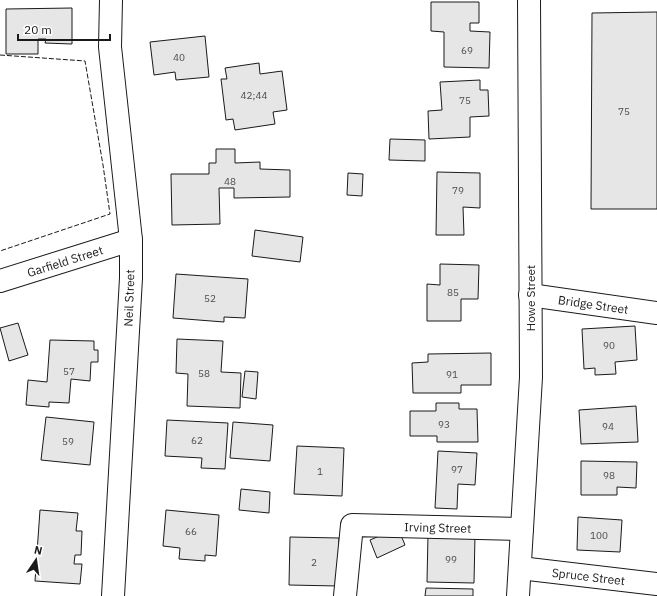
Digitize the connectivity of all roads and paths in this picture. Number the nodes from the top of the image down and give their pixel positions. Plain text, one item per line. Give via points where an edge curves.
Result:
1 (111, 0) edge
2 (529, 0) edge
3 (131, 240) junction
4 (0, 281) edge
5 (530, 295) junction
6 (657, 313) edge
7 (522, 529) junction
8 (520, 568) junction
9 (657, 584) edge
10 (113, 596) edge
11 (345, 596) edge
12 (518, 596) edge

1 - 3 street, Neil Street via 110,47
2 - 5 street, Howe Street
3 - 4 street, Garfield Street
3 - 10 street, Neil Street
5 - 6 street, Bridge Street
5 - 7 street, Howe Street via 530,377
7 - 8 street, Howe Street
7 - 11 street, Irving Street via 352,525
8 - 9 street, Spruce Street
8 - 12 street, Howe Street

